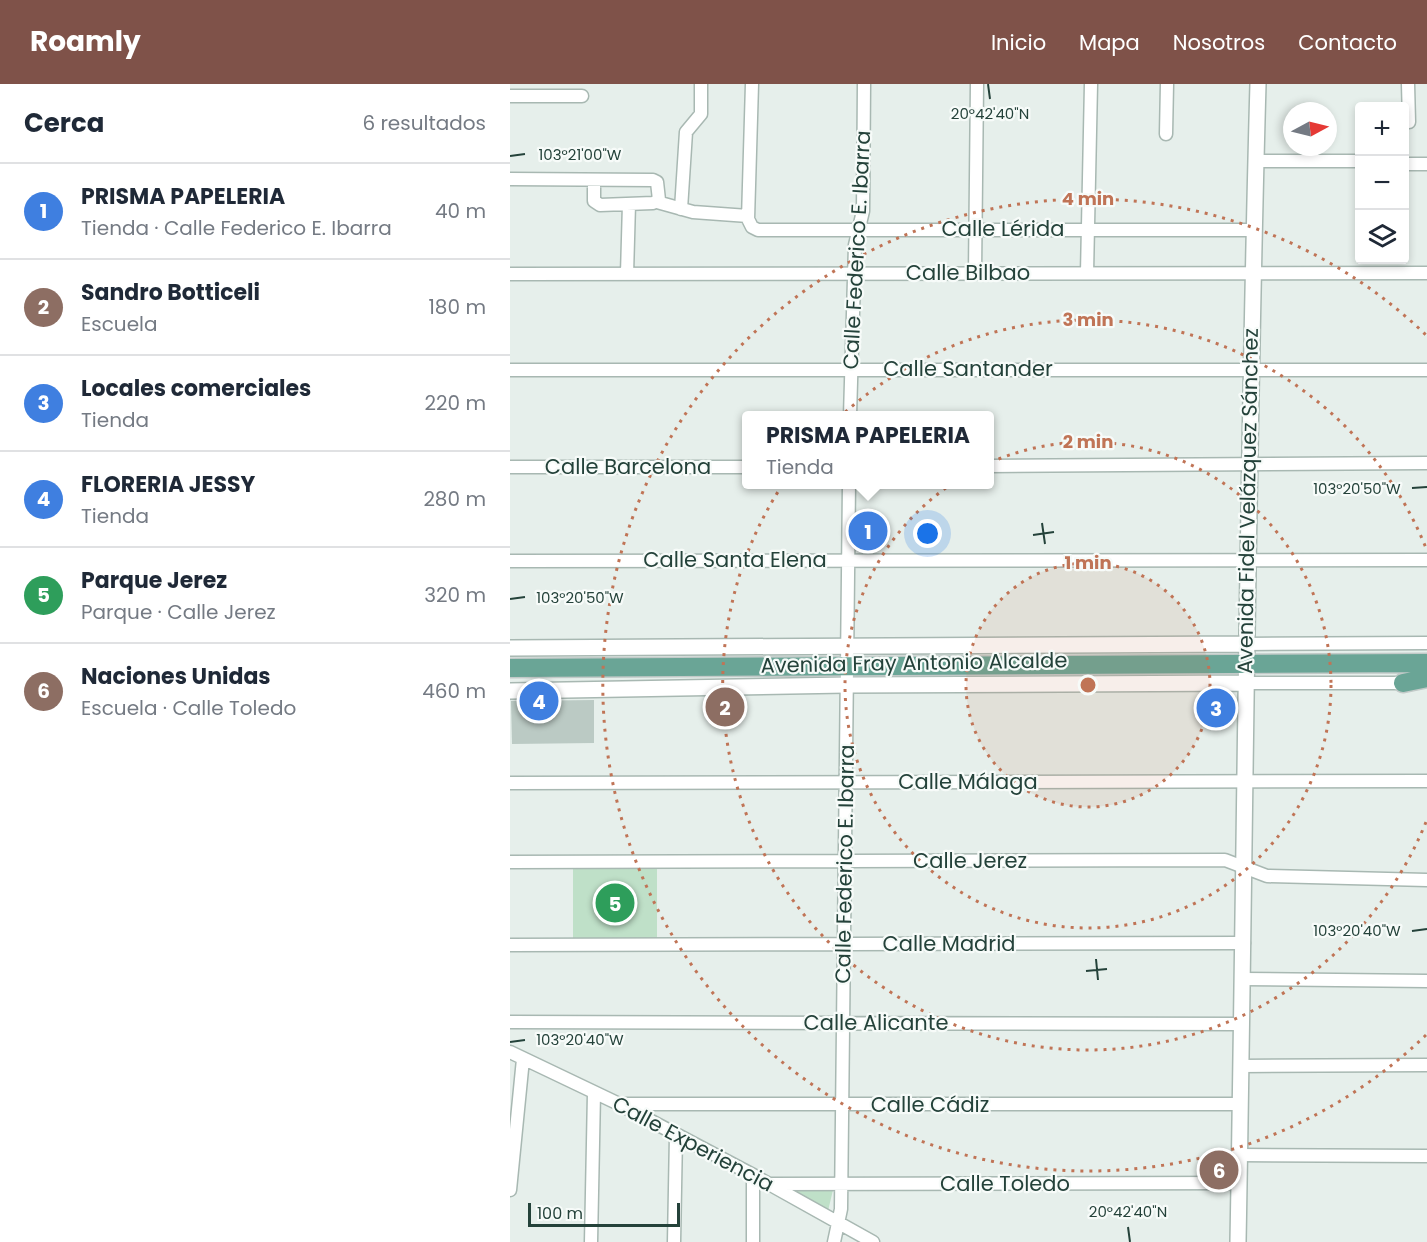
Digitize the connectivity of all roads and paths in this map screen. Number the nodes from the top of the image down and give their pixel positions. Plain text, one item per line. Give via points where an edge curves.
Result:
1 (701, 84) edge
2 (752, 84) edge
3 (864, 84) edge
4 (977, 84) edge
5 (1091, 84) edge
6 (1167, 84) edge
7 (1258, 84) edge
8 (1408, 84) edge
9 (510, 96) edge
10 (582, 96) dead end
11 (1408, 102) edge
12 (1166, 134) dead end
13 (1256, 161) junction
14 (1355, 161) edge
15 (1409, 164) edge
16 (1427, 164) edge
17 (510, 179) edge
18 (594, 181) junction
19 (657, 202) junction
20 (629, 204) junction
21 (681, 209) junction
22 (750, 222) junction
23 (859, 228) junction
24 (976, 229) junction
25 (1089, 229) junction
26 (1253, 230) junction
27 (975, 273) junction
28 (1087, 273) junction
29 (1252, 273) junction
30 (1427, 273) edge
31 (510, 274) edge
32 (627, 274) junction
33 (855, 274) junction
34 (851, 369) junction
35 (1250, 369) junction
36 (510, 370) edge
37 (1427, 370) edge
38 (850, 411) edge
39 (1427, 463) edge
40 (1248, 464) junction
41 (994, 466) edge
42 (510, 467) edge
43 (742, 467) edge
44 (849, 489) edge
45 (1247, 559) junction
46 (848, 560) junction
47 (1427, 560) edge
48 (510, 561) edge
49 (1427, 643) edge
50 (1245, 644) junction
51 (847, 646) junction
52 (510, 648) edge
53 (1245, 663) junction
54 (1427, 663) edge
55 (847, 666) junction
56 (510, 668) edge
57 (1427, 678) edge
58 (1245, 683) junction
59 (1403, 683) junction
60 (1427, 683) edge
61 (846, 685) junction
62 (510, 691) edge
63 (1245, 782) junction
64 (1427, 782) edge
65 (510, 783) edge
66 (846, 783) junction
67 (510, 862) edge
68 (845, 862) junction
69 (1245, 868) junction
70 (1427, 880) edge
71 (1244, 943) junction
72 (844, 944) junction
73 (510, 945) edge
74 (1243, 979) junction
75 (1427, 981) edge
76 (510, 1022) edge
77 (843, 1024) junction
78 (1242, 1024) junction
79 (510, 1052) edge
80 (523, 1059) junction
81 (1427, 1065) edge
82 (1241, 1066) junction
83 (594, 1093) junction
84 (619, 1104) junction
85 (843, 1104) junction
86 (1241, 1104) junction
87 (676, 1135) junction
88 (1240, 1155) junction
89 (1427, 1156) edge
90 (753, 1175) junction
91 (770, 1184) junction
92 (842, 1184) junction
93 (1239, 1184) junction
94 (510, 1190) edge
95 (838, 1222) junction
96 (591, 1242) edge
97 (674, 1242) edge
98 (753, 1242) edge
99 (834, 1242) edge
100 (873, 1242) edge
101 (1238, 1242) edge

1 - 21 street via 701,114 686,132
2 - 22 street
3 - 23 street, Calle Federico E. Ibarra via 863,211
4 - 24 street
5 - 25 street
6 - 12 street
7 - 13 street, Avenida Fidel Velázquez Sánchez
8 - 11 street
9 - 10 street
13 - 14 street
13 - 26 street, Avenida Fidel Velázquez Sánchez
15 - 16 street
17 - 18 street
18 - 19 street via 653,180 658,186
18 - 20 street via 596,204
19 - 20 street
19 - 21 street, Calle Lérida
20 - 32 street
21 - 22 street, Calle Lérida
22 - 23 street, Calle Lérida via 758,230
23 - 24 street, Calle Lérida
23 - 33 street, Calle Federico E. Ibarra
24 - 25 street, Calle Lérida
24 - 27 street
25 - 26 street, Calle Lérida
25 - 28 street
26 - 29 street, Avenida Fidel Velázquez Sánchez
27 - 28 street, Calle Bilbao
27 - 33 street, Calle Bilbao
28 - 29 street, Calle Bilbao
29 - 30 street, Calle Bilbao
29 - 35 street, Avenida Fidel Velázquez Sánchez
31 - 32 street, Calle Bilbao
32 - 33 street, Calle Bilbao
33 - 34 street, Calle Federico E. Ibarra
34 - 35 street, Calle Santander
34 - 36 street, Calle Santander
34 - 38 street, Calle Federico E. Ibarra
35 - 37 street, Calle Santander
35 - 40 street, Avenida Fidel Velázquez Sánchez
39 - 40 street
40 - 41 street
40 - 45 street, Avenida Fidel Velázquez Sánchez
42 - 43 street, Calle Barcelona
44 - 46 street, Calle Federico E. Ibarra
45 - 46 street, Calle Santa Elena
45 - 47 street, Calle Santa Elena
45 - 50 street, Avenida Fidel Velázquez Sánchez
46 - 48 street, Calle Santa Elena
46 - 51 street, Calle Federico E. Ibarra
49 - 50 street, Avenida Fray Antonio Alcalde
50 - 51 street, Avenida Fray Antonio Alcalde
50 - 53 street, Avenida Fidel Velázquez Sánchez
51 - 52 street, Avenida Fray Antonio Alcalde
51 - 55 street, Calle Federico E. Ibarra
53 - 54 main road, Avenida Fray Antonio Alcalde
53 - 55 main road, Avenida Fray Antonio Alcalde
53 - 58 street, Avenida Fidel Velázquez Sánchez
55 - 56 main road, Avenida Fray Antonio Alcalde
55 - 61 street, Calle Federico E. Ibarra
57 - 59 main road
58 - 59 street, Avenida Fray Antonio Alcalde
58 - 61 street, Avenida Fray Antonio Alcalde
58 - 63 street, Avenida Fidel Velázquez Sánchez
59 - 60 street, Avenida Fray Antonio Alcalde
61 - 62 street, Avenida Fray Antonio Alcalde
61 - 66 street, Calle Federico E. Ibarra
63 - 64 street, Calle Málaga
63 - 66 street, Calle Málaga
63 - 69 street, Avenida Fidel Velázquez Sánchez
65 - 66 street, Calle Málaga
66 - 68 street, Calle Federico E. Ibarra
67 - 68 street, Calle Jerez
68 - 69 street, Calle Jerez via 1225,860
68 - 72 street, Calle Federico E. Ibarra
69 - 70 street, Calle Jerez via 1267,876
69 - 71 street, Avenida Fidel Velázquez Sánchez
71 - 72 street, Calle Madrid
71 - 74 street, Avenida Fidel Velázquez Sánchez
72 - 73 street, Calle Madrid
72 - 77 street, Calle Federico E. Ibarra
74 - 75 street
74 - 78 street, Avenida Fidel Velázquez Sánchez
76 - 77 street, Calle Alicante
77 - 78 street, Calle Alicante
77 - 85 street, Calle Federico E. Ibarra
78 - 82 street, Avenida Fidel Velázquez Sánchez
79 - 80 street, Calle Experiencia
80 - 83 street, Calle Experiencia
80 - 94 street
81 - 82 street
82 - 86 street, Avenida Fidel Velázquez Sánchez
83 - 84 street, Calle Experiencia
83 - 96 street
84 - 85 street, Calle Cádiz
84 - 87 street, Calle Experiencia
85 - 86 street, Calle Cádiz
85 - 92 street, Calle Federico E. Ibarra
86 - 88 street, Avenida Fidel Velázquez Sánchez
87 - 90 street, Calle Experiencia
87 - 97 street
88 - 89 street
88 - 93 street, Avenida Fidel Velázquez Sánchez
90 - 91 street, Calle Experiencia
90 - 98 street
91 - 92 street, Calle Toledo
91 - 95 street, Calle Experiencia
92 - 93 street, Calle Toledo
92 - 95 street, Calle Federico E. Ibarra
93 - 101 street, Avenida Fidel Velázquez Sánchez
95 - 99 street, Calle Federico E. Ibarra
95 - 100 street, Calle Experiencia

